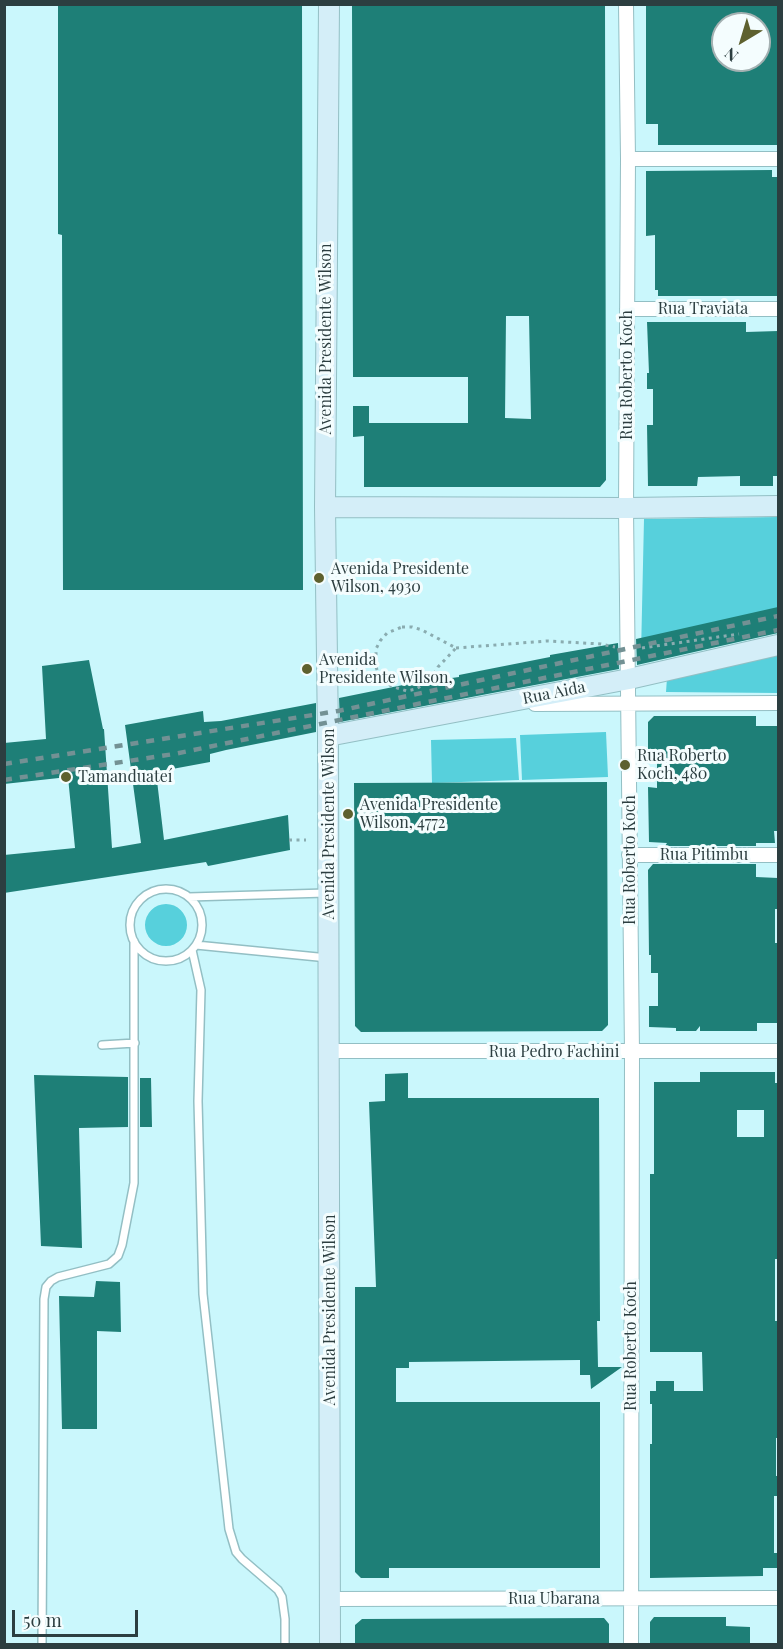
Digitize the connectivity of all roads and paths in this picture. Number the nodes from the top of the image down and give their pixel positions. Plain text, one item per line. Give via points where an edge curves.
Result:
1 (329, 4) edge
2 (626, 4) edge
3 (628, 159) junction
4 (778, 159) edge
5 (627, 309) junction
6 (778, 309) edge
7 (778, 506) edge
8 (325, 507) junction
9 (626, 508) junction
10 (422, 630) joint
11 (778, 645) edge
12 (629, 679) junction
13 (630, 703) junction
14 (497, 704) junction
15 (778, 704) edge
16 (328, 736) junction
17 (289, 840) dead end
18 (306, 840) dead end
19 (629, 855) junction
20 (778, 855) edge
21 (329, 893) junction
22 (189, 897) junction
23 (134, 941) junction
24 (194, 948) junction
25 (329, 958) junction
26 (135, 1043) junction
27 (102, 1045) dead end
28 (329, 1051) junction
29 (778, 1051) edge
30 (632, 1052) junction
31 (630, 1598) junction
32 (778, 1598) edge
33 (330, 1599) junction
34 (42, 1644) edge
35 (285, 1644) edge
36 (330, 1644) edge
37 (631, 1644) edge

1 - 8 main road, Avenida Presidente Wilson
2 - 3 street, Rua Roberto Koch
3 - 4 street
3 - 5 street, Rua Roberto Koch
5 - 6 street, Rua Traviata
5 - 9 street, Rua Roberto Koch
7 - 9 main road
8 - 9 main road
8 - 16 main road, Avenida Presidente Wilson
9 - 12 street, Rua Roberto Koch
10 - 10 path via 402,627 380,641 376,667 391,686 407,691 425,685 456,648
11 - 12 main road, Rua Aida
12 - 13 street, Rua Roberto Koch
12 - 14 main road, Rua Aida
13 - 14 street
13 - 15 street
13 - 19 street, Rua Roberto Koch
14 - 16 main road, Rua Aida
16 - 21 main road, Avenida Presidente Wilson
17 - 18 path
19 - 20 street, Rua Pitimbu
19 - 30 street, Rua Roberto Koch
21 - 22 lane
21 - 25 main road, Avenida Presidente Wilson
22 - 23 lane via 172,889 146,895 133,911
22 - 24 lane via 201,914 202,925
23 - 24 lane via 150,957 161,961 183,957
23 - 26 lane
24 - 25 lane
24 - 35 lane via 201,990 198,1101 203,1294 229,1528 236,1552 282,1597
25 - 28 main road, Avenida Presidente Wilson
26 - 27 lane
26 - 34 lane via 134,1183 118,1256 104,1266 54,1278 45,1292
28 - 30 street, Rua Pedro Fachini
28 - 33 main road, Avenida Presidente Wilson
29 - 30 street, Rua Pedro Fachini
30 - 31 street, Rua Roberto Koch
31 - 32 street, Rua Ubarana
31 - 33 street, Rua Ubarana
31 - 37 street, Rua Roberto Koch
33 - 36 main road, Avenida Presidente Wilson

